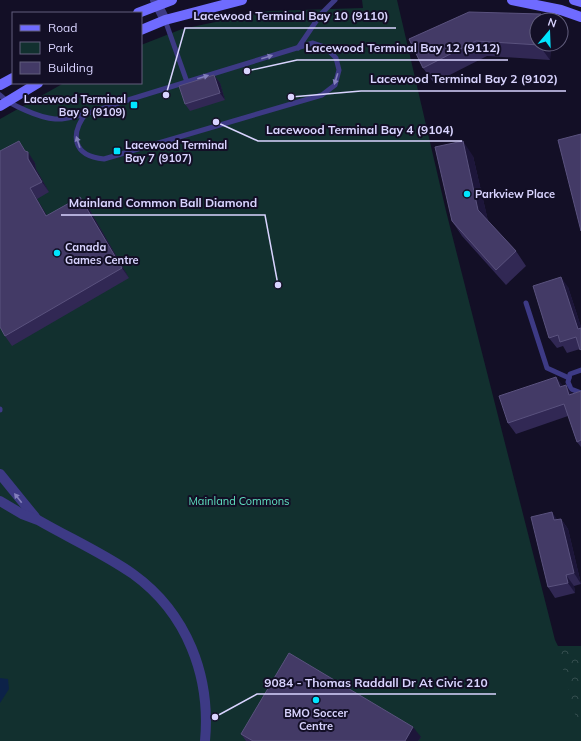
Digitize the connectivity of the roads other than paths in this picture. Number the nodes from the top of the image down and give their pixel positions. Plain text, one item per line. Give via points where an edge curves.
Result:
1 (172, 0) edge
2 (242, 0) edge
3 (335, 0) edge
4 (512, 0) edge
5 (574, 0) edge
6 (156, 2) edge
7 (533, 2) edge
8 (581, 2) edge
9 (140, 12) edge
10 (581, 17) edge
11 (164, 20) junction
12 (142, 30) edge
13 (298, 48) junction
14 (12, 79) edge
15 (187, 82) junction
16 (36, 84) edge
17 (0, 85) edge
18 (2, 101) edge
19 (87, 112) junction
20 (526, 303) dead end
21 (581, 370) edge
22 (569, 378) junction
23 (581, 393) edge
24 (0, 474) edge
25 (0, 501) edge
26 (38, 520) junction
27 (205, 741) edge

1 - 6 main road
2 - 11 main road
3 - 13 lane via 321,14
4 - 7 main road
5 - 8 main road
6 - 9 main road
6 - 11 street
7 - 10 main road
11 - 12 main road
11 - 15 lane
15 -> 13 lane
13 -> 19 lane via 313,43 325,47 336,58 339,70 335,85 322,95 104,159 91,158 81,150 76,140 76,129
14 - 17 main road
15 - 19 lane
16 - 18 main road
18 - 19 lane via 40,116 56,119
20 - 22 lane via 547,368
21 - 22 lane via 573,371
22 - 23 lane via 571,389
26 -> 24 street
25 - 26 street
26 - 27 street via 133,574 157,594 174,614 195,654 203,680 206,707

